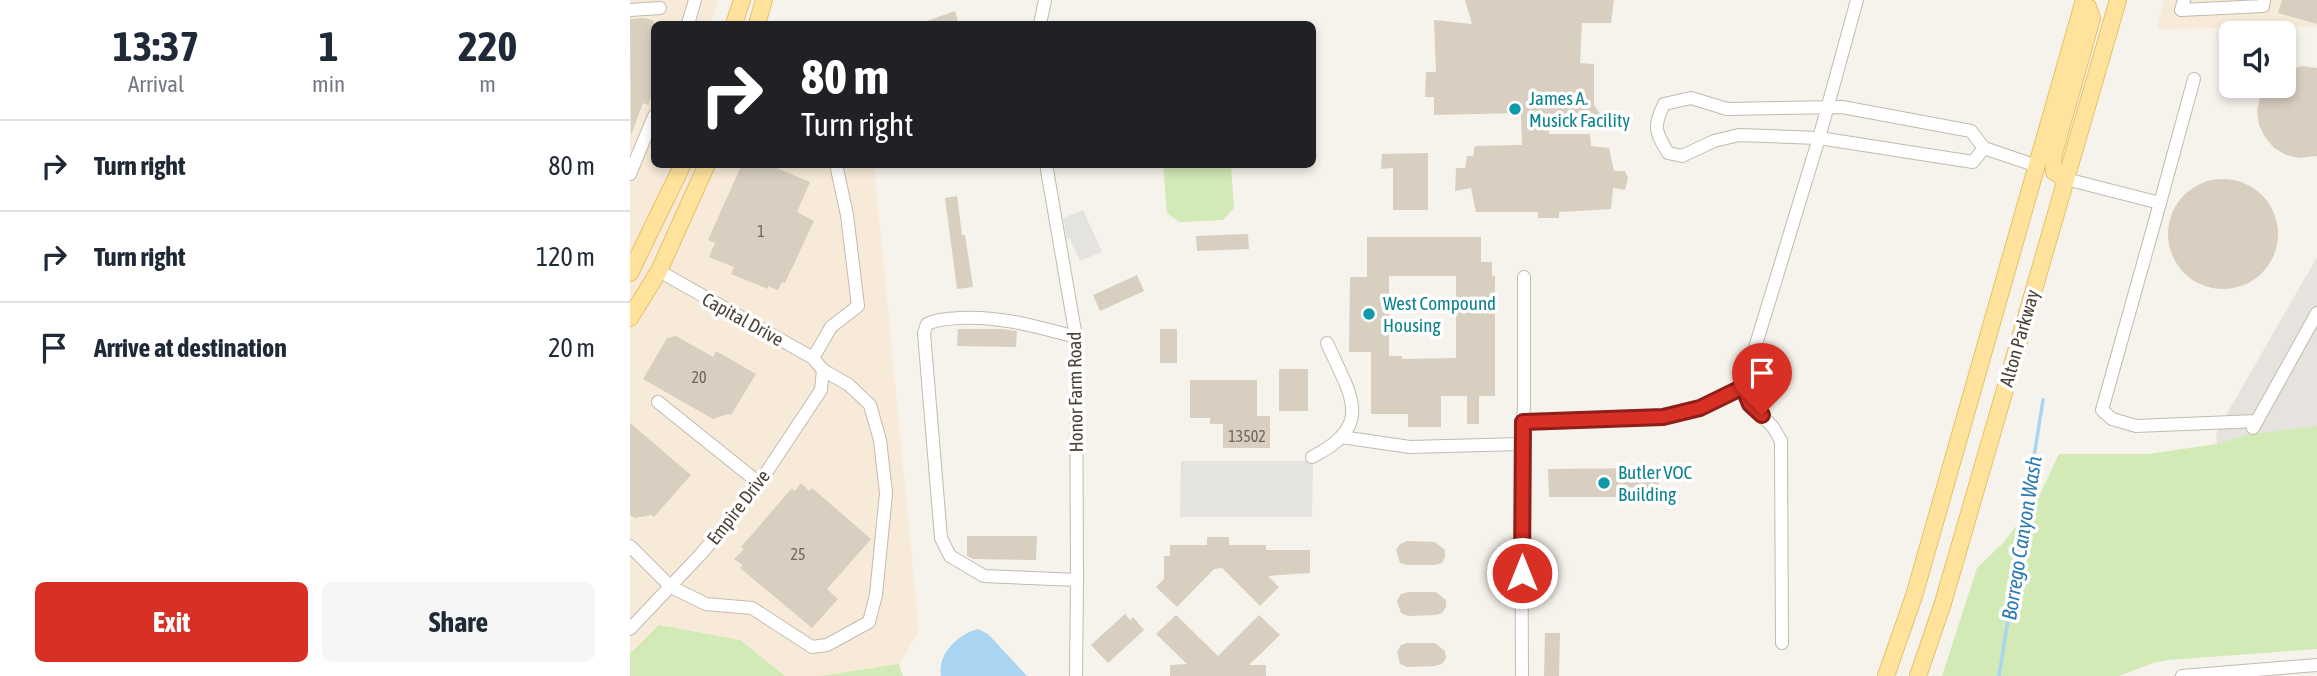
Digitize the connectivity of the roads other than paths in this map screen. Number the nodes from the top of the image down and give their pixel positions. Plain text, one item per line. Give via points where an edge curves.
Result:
1 (695, 0) edge
2 (741, 0) edge
3 (764, 0) edge
4 (1045, 0) edge
5 (1857, 0) edge
6 (2118, 0) edge
7 (2184, 0) edge
8 (2264, 0) edge
9 (2084, 2) edge
10 (660, 8) dead end
11 (630, 10) edge
12 (689, 21) edge
13 (735, 21) edge
14 (758, 21) edge
15 (1041, 21) edge
16 (2194, 79) dead end
17 (1828, 106) junction
18 (651, 123) edge
19 (1819, 138) junction
20 (1984, 148) junction
21 (2037, 166) junction
22 (681, 168) edge
23 (705, 168) edge
24 (837, 168) edge
25 (1046, 168) edge
26 (630, 174) edge
27 (2066, 179) junction
28 (2160, 204) junction
29 (659, 271) junction
30 (630, 273) edge
31 (1524, 276) dead end
32 (2317, 313) edge
33 (630, 318) edge
34 (1076, 337) junction
35 (1327, 343) dead end
36 (813, 358) junction
37 (823, 370) junction
38 (1743, 387) junction
39 (658, 402) dead end
40 (1523, 422) junction
41 (1341, 437) junction
42 (1521, 444) junction
43 (1312, 457) dead end
44 (759, 483) junction
45 (630, 546) edge
46 (1077, 580) junction
47 (670, 587) junction
48 (630, 629) edge
49 (1782, 643) dead end
50 (2317, 665) edge
51 (1076, 676) edge
52 (1522, 676) edge
53 (1886, 676) edge
54 (1918, 676) edge
55 (2182, 676) edge

1 - 12 street
2 - 13 main road
3 - 14 main road
4 - 15 street
5 - 17 street
6 - 27 main road, Alton Parkway
7 - 8 street via 2181,10 2263,6
9 - 21 main road, Alton Parkway
9 - 27 main road via 2092,18 2053,158 2054,172
10 - 11 street
16 - 28 street
17 - 19 street
17 - 19 street via 1727,109 1691,98 1664,104 1657,119 1656,133 1668,153 1682,156 1739,135
17 - 20 street via 1971,131
18 - 26 street
19 - 20 street via 1973,162
19 - 38 street
20 - 21 street
21 - 53 main road, Alton Parkway via 1914,596
22 - 30 main road
23 - 29 main road
24 - 36 street via 858,306 831,327
25 - 34 street, Honor Farm Road
27 - 28 street
27 - 54 main road, Alton Parkway
28 - 32 street via 2102,410 2112,419 2136,426 2255,425
29 - 33 main road
29 - 36 street, Capital Drive
31 - 40 street
34 - 46 street, Honor Farm Road
34 - 46 street via 982,317 936,319 927,324 924,333 941,538 950,556 984,576
35 - 41 street via 1354,407 1350,428
36 - 37 street, Capital Drive
37 - 44 street, Empire Drive via 821,390
37 - 47 street, Capital Drive via 870,405 880,440 886,494 869,622 828,645 812,647 752,608 706,604
38 - 40 street via 1700,408 1663,417
38 - 49 street via 1750,404 1781,441
39 - 44 street
40 - 42 street
41 - 42 street via 1410,447
41 - 43 street
42 - 52 street
44 - 47 street, Empire Drive
45 - 47 street
46 - 51 street, Honor Farm Road
47 - 48 street, Empire Drive
50 - 55 street

